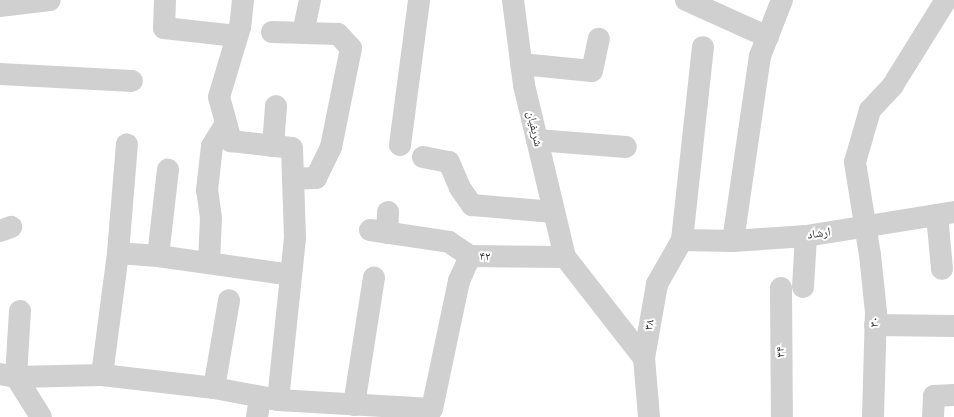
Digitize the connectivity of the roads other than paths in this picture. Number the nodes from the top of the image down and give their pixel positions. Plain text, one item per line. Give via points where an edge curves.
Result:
1 (50, 0) edge
2 (165, 0) edge
3 (243, 0) edge
4 (310, 0) edge
5 (419, 0) edge
6 (513, 0) edge
7 (686, 0) edge
8 (782, 0) edge
9 (946, 0) edge
10 (950, 0) edge
11 (954, 5) edge
12 (0, 6) edge
13 (272, 32) dead end
14 (303, 33) junction
15 (237, 36) junction
16 (768, 36) junction
17 (599, 39) dead end
18 (703, 47) dead end
19 (521, 64) junction
20 (0, 74) edge
21 (132, 81) dead end
22 (276, 106) dead end
23 (226, 124) junction
24 (537, 140) junction
25 (127, 144) dead end
26 (400, 145) dead end
27 (273, 146) junction
28 (626, 147) dead end
29 (423, 157) dead end
30 (168, 170) dead end
31 (293, 180) junction
32 (554, 212) junction
33 (946, 213) edge
34 (382, 225) dead end
35 (865, 227) junction
36 (806, 236) junction
37 (682, 240) junction
38 (733, 241) junction
39 (118, 252) junction
40 (158, 256) junction
41 (470, 256) junction
42 (565, 257) junction
43 (209, 263) junction
44 (942, 269) dead end
45 (291, 275) junction
46 (374, 278) dead end
47 (803, 287) dead end
48 (781, 288) dead end
49 (229, 300) dead end
50 (20, 311) dead end
51 (875, 325) junction
52 (954, 326) edge
53 (644, 358) junction
54 (102, 375) junction
55 (8, 376) edge
56 (214, 388) junction
57 (954, 395) edge
58 (265, 405) edge
59 (354, 405) junction
60 (406, 413) edge
61 (41, 417) edge
62 (649, 417) edge
63 (782, 417) edge
64 (873, 417) edge
65 (934, 417) edge

1 - 12 street
2 - 15 street via 164,28
3 - 15 street
4 - 14 street
5 - 26 street
6 - 19 street, شریفیان
7 - 16 street
8 - 16 street
9 - 35 street, ۳۰ via 893,85 870,110 855,162
10 - 11 street
13 - 14 street
14 - 31 street via 338,34 351,48 331,147 316,178
15 - 23 street via 219,97
16 - 38 street via 760,56
17 - 19 street via 592,70
18 - 37 street
19 - 24 street, شریفیان
20 - 21 street
22 - 27 street
23 - 27 street via 231,141
23 - 43 street via 212,146 207,190 211,218
24 - 28 street
24 - 32 street, شریفیان
25 - 39 street
27 - 31 street via 292,148
29 - 32 street via 449,162 460,188 472,205
30 - 40 street
31 - 45 street via 295,238
32 - 42 street, شریفیان
33 - 35 street, ارشاد
33 - 44 street
34 - 41 street via 449,242
35 - 36 street, ارشاد
35 - 51 street, ۳۰ via 876,304
36 - 38 street, ارشاد
36 - 47 street
37 - 38 street, ارشاد
37 - 53 street, ۳۸ via 657,284
39 - 40 street
39 - 54 street
40 - 43 street
41 - 42 street, ۴۲
41 - 60 street, ۴۲ via 459,281 432,410
42 - 53 street
43 - 45 street
45 - 58 street
46 - 59 street
48 - 63 street, ۳۴
49 - 56 street
50 - 55 street
51 - 52 street
51 - 64 street, ۳۰
53 - 62 street, ۳۸
54 - 55 street
54 - 56 street
55 - 61 street
56 - 58 street
57 - 65 street via 934,396
58 - 59 street
59 - 60 street

